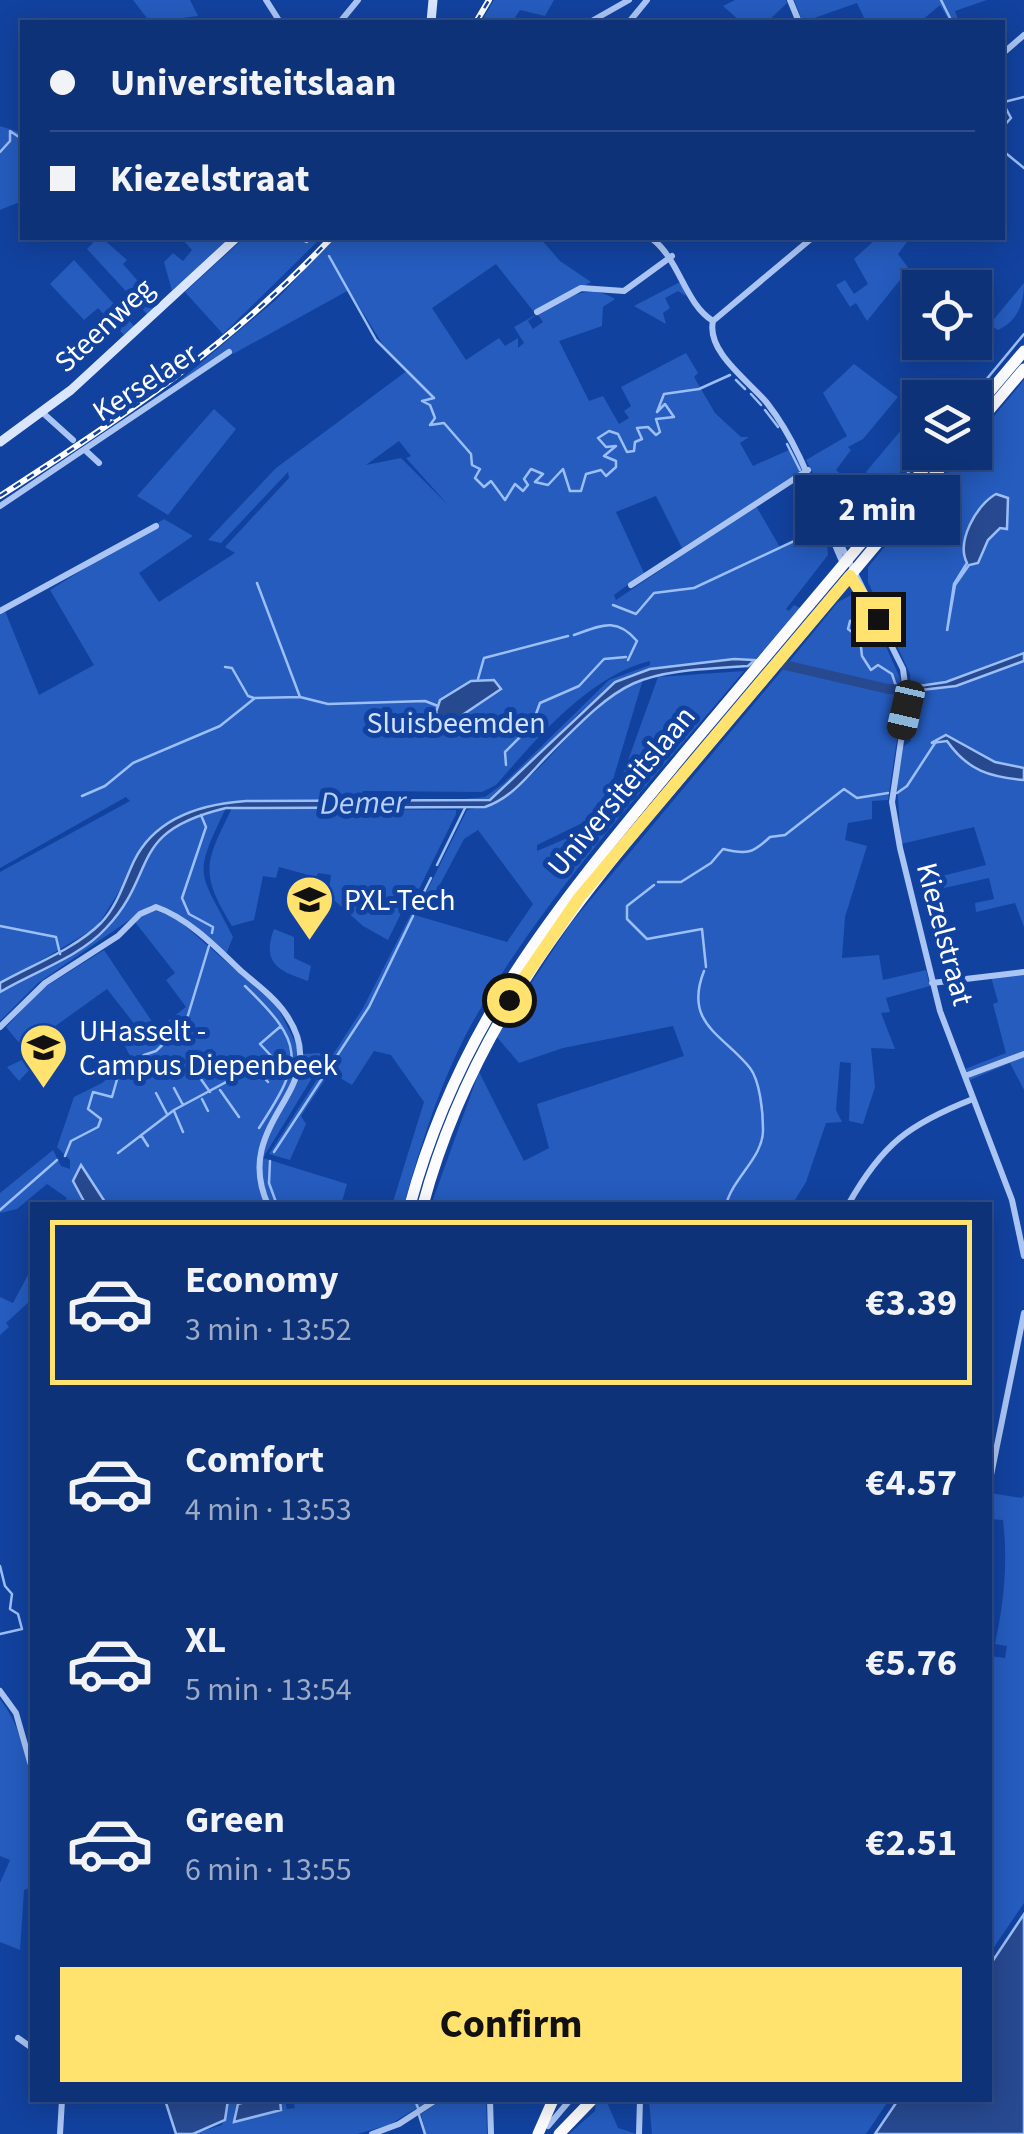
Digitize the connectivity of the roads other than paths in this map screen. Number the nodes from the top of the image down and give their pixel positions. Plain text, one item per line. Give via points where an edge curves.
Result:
1 (358, 0) edge
2 (629, 0) edge
3 (647, 0) edge
4 (342, 20) edge
5 (594, 20) edge
6 (631, 20) edge
7 (1024, 35) edge
8 (1005, 51) edge
9 (234, 240) edge
10 (653, 240) edge
11 (810, 240) edge
12 (672, 256) junction
13 (537, 312) dead end
14 (714, 321) junction
15 (1024, 351) edge
16 (229, 352) dead end
17 (1024, 369) edge
18 (992, 389) edge
19 (992, 407) edge
20 (43, 413) junction
21 (73, 440) dead end
22 (0, 442) edge
23 (85, 450) junction
24 (99, 463) dead end
25 (808, 470) junction
26 (924, 470) edge
27 (938, 470) edge
28 (0, 506) edge
29 (156, 526) dead end
30 (850, 567) junction
31 (631, 586) dead end
32 (0, 611) edge
33 (1024, 972) edge
34 (932, 983) junction
35 (0, 1026) edge
36 (481, 1038) junction
37 (1024, 1054) edge
38 (965, 1076) junction
39 (973, 1099) junction
40 (267, 1202) edge
41 (411, 1202) edge
42 (424, 1202) edge
43 (850, 1202) edge
44 (1024, 1245) edge
45 (1024, 1256) edge
46 (1024, 1313) edge
47 (992, 1469) edge
48 (0, 1691) edge
49 (30, 1762) edge
50 (18, 2038) dead end
51 (30, 2047) edge
52 (62, 2102) edge
53 (433, 2102) edge
54 (490, 2102) edge
55 (554, 2102) edge
56 (569, 2102) edge
57 (589, 2102) edge
58 (640, 2102) edge
59 (548, 2131) edge
60 (60, 2134) edge
61 (372, 2134) edge
62 (490, 2134) edge
63 (639, 2134) edge

1 - 4 street
2 - 5 street
3 - 6 street
7 - 8 street
9 - 20 main road, Steenweg
10 - 12 street, Kiezelstraat
11 - 14 street
12 - 13 street via 624,291 581,288
12 - 14 street, Kiezelstraat via 700,311
14 - 25 street, Kiezelstraat via 720,347 777,418
15 - 18 highway
16 - 23 street, Kerselaer
17 - 19 highway
20 - 21 street, Kerselaer
20 - 22 main road, Steenweg
23 - 24 street, Kerselaer
23 - 28 street, Kerselaer
25 - 30 street, Kiezelstraat
25 - 31 street
26 - 30 highway, Universiteitslaan
27 - 30 highway, Universiteitslaan
29 - 32 street
30 - 34 street, Kiezelstraat via 906,682 892,802
30 - 36 highway, Universiteitslaan via 703,741 552,934
33 - 34 street
34 - 38 street, Kiezelstraat
35 - 40 street via 45,982 118,936 140,914 156,907 177,917 287,1015 299,1054 291,1092 258,1154
36 - 41 highway, Universiteitslaan via 446,1100
36 - 42 highway, Universiteitslaan
37 - 38 street
38 - 39 street, Kiezelstraat
39 - 43 street via 891,1143
39 - 44 street, Kiezelstraat
44 - 45 street, Kiezelstraat
46 - 47 street
48 - 49 street via 16,1713
50 - 51 street
52 - 60 street
53 - 61 street
54 - 62 street
55 - 59 highway
56 - 59 street
57 - 59 highway
58 - 63 street

